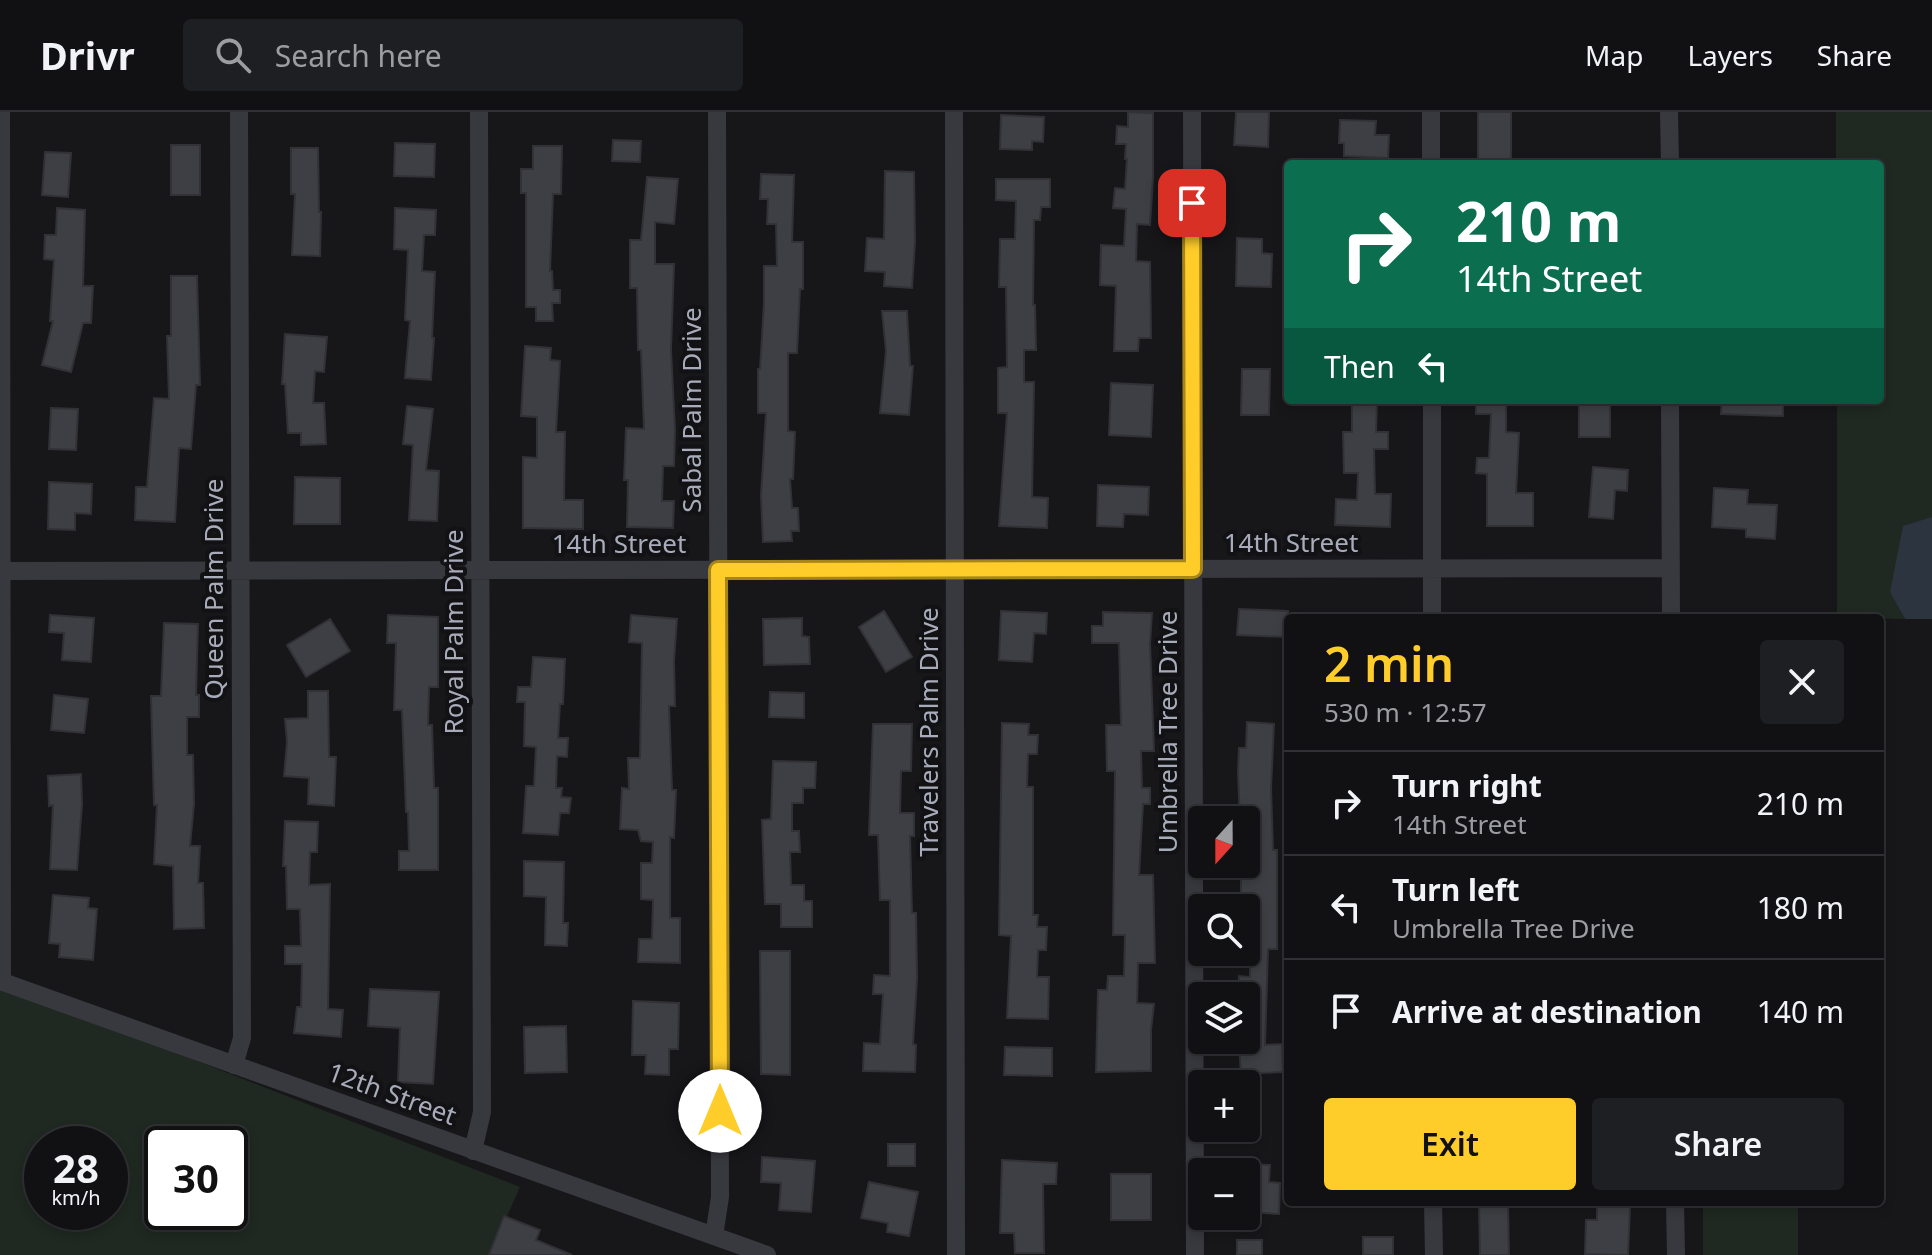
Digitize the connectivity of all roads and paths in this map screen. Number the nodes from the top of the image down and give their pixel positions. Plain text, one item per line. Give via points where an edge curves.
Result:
1 (1, 112) edge
2 (239, 112) edge
3 (479, 112) edge
4 (717, 112) edge
5 (954, 112) edge
6 (1192, 112) edge
7 (1431, 112) edge
8 (1669, 112) edge
9 (1431, 160) edge
10 (1670, 160) edge
11 (1432, 404) edge
12 (1670, 404) edge
13 (1432, 568) junction
14 (1671, 568) junction
15 (955, 569) junction
16 (1193, 569) junction
17 (240, 570) junction
18 (480, 570) junction
19 (718, 570) junction
20 (1, 571) edge
21 (1432, 614) edge
22 (1671, 614) edge
23 (1, 981) edge
24 (234, 1065) junction
25 (473, 1151) junction
26 (1433, 1206) edge
27 (1675, 1206) edge
28 (714, 1236) junction
29 (767, 1255) edge
30 (956, 1255) edge
31 (1195, 1255) edge
32 (1434, 1255) edge
33 (1676, 1255) edge

1 - 20 street
2 - 17 street, Queen Palm Drive
3 - 18 street, Royal Palm Drive
4 - 19 street, Sabal Palm Drive
5 - 15 street, Travelers Palm Drive
6 - 16 street, Umbrella Tree Drive
7 - 9 street
8 - 10 street
11 - 13 street
12 - 14 street
13 - 14 street, 14th Street
13 - 16 street, 14th Street
13 - 21 street
14 - 22 street
15 - 16 street, 14th Street
15 - 19 street, 14th Street
15 - 30 street, Travelers Palm Drive
16 - 31 street, Umbrella Tree Drive
17 - 18 street, 14th Street
17 - 20 street, 14th Street
17 - 24 street, Queen Palm Drive via 242,1038
18 - 19 street, 14th Street
18 - 25 street, Royal Palm Drive via 482,1112
19 - 28 street, Sabal Palm Drive via 720,1197
20 - 23 street
23 - 24 street, 12th Street
24 - 25 street, 12th Street
25 - 28 street, 12th Street
26 - 32 street
27 - 33 street
28 - 29 street, 12th Street

